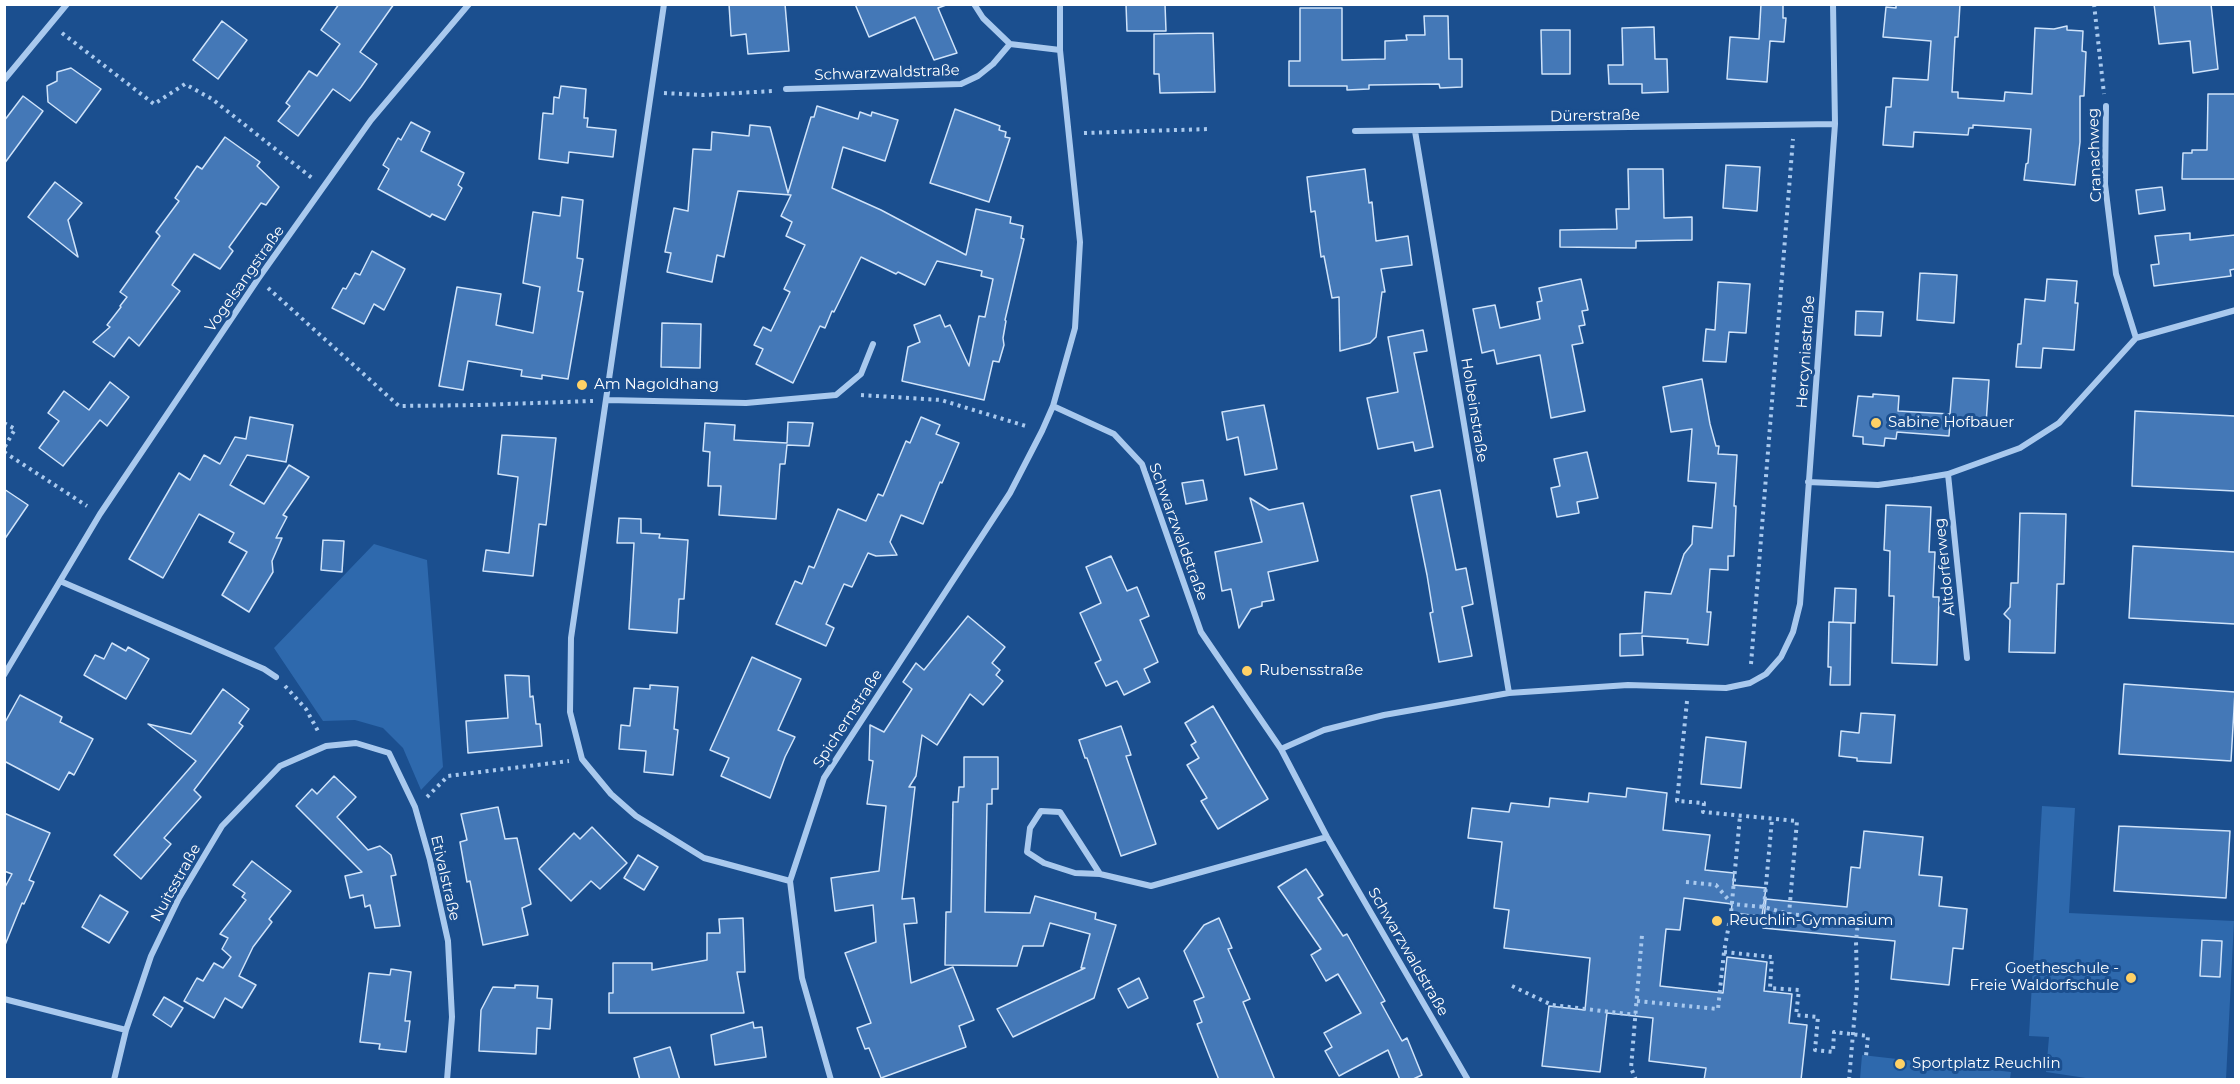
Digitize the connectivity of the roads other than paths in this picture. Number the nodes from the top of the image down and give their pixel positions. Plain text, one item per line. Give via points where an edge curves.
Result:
1 (67, 4) edge
2 (468, 4) edge
3 (664, 4) edge
4 (974, 4) edge
5 (1060, 4) edge
6 (1833, 4) edge
7 (1010, 44) junction
8 (1060, 50) junction
9 (4, 80) edge
10 (786, 89) dead end
11 (2106, 106) road end
12 (1835, 124) junction
13 (1355, 131) dead end
14 (1415, 132) junction
15 (2235, 310) edge
16 (2136, 338) junction
17 (873, 344) dead end
18 (607, 400) junction
19 (1053, 406) junction
20 (1948, 474) junction
21 (1808, 482) junction
22 (60, 581) junction
23 (1967, 658) dead end
24 (4, 675) edge
25 (276, 677) road end
26 (1509, 693) junction
27 (326, 746) joint
28 (1281, 749) junction
29 (1327, 837) junction
30 (1100, 874) junction
31 (790, 881) junction
32 (4, 999) edge
33 (126, 1030) junction
34 (114, 1080) edge
35 (447, 1080) edge
36 (831, 1080) edge
37 (1468, 1080) edge

1 - 9 street
2 - 22 street, Vogelsangstraße via 370,120 99,514
3 - 18 street
4 - 7 street via 982,18
5 - 8 street
6 - 12 street, Hercyniastraße
7 - 8 street
7 - 10 street, Schwarzwaldstraße via 985,70 961,84
8 - 19 street via 1080,242 1075,328
11 - 16 street, Cranachweg via 2105,184 2116,274
12 - 14 street, Dürerstraße
12 - 21 street, Hercyniastraße
13 - 14 street, Dürerstraße
14 - 26 street, Holbeinstraße
15 - 16 street
16 - 20 street via 2059,423 2020,448
17 - 18 street via 861,374 836,395 746,402
18 - 31 street via 571,638 570,712 582,759 611,795 636,816 704,858
19 - 28 street, Schwarzwaldstraße via 1114,434 1142,464 1202,632
19 - 31 street, Spichernstraße via 1010,493 824,777
20 - 21 street via 1878,485
20 - 23 street, Altdorferweg
21 - 26 street, Hercyniastraße via 1800,604 1781,657 1766,674 1750,683 1726,688 1628,685
22 - 24 street, Vogelsangstraße
22 - 25 street
26 - 28 street via 1384,715 1324,730
27 - 33 street, Nuitsstraße via 280,766 222,826 179,898 151,956
27 - 35 street, Etivalstraße via 356,743 389,753 415,807 448,941 452,1017
28 - 29 street, Schwarzwaldstraße
29 - 30 street via 1151,886
29 - 37 street, Schwarzwaldstraße
30 - 30 street via 1060,812 1041,811 1030,828 1027,852 1075,873
31 - 36 street, Spichernstraße via 802,978
32 - 33 street
33 - 34 street, Nuitsstraße

